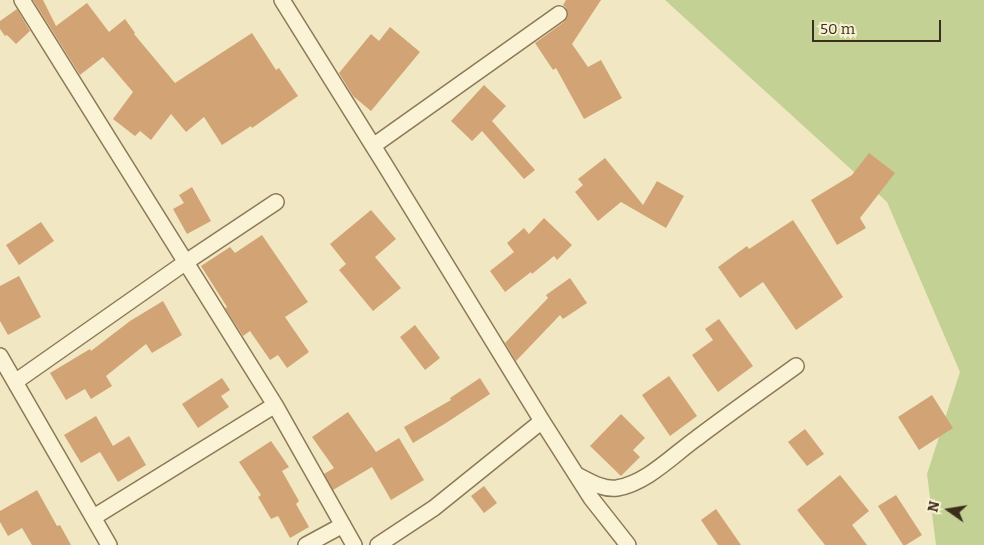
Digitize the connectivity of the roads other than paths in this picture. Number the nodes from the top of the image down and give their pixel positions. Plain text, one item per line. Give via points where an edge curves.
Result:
1 (22, 0) edge
2 (282, 0) edge
3 (559, 14) dead end
4 (373, 146) junction
5 (276, 202) dead end
6 (186, 262) junction
7 (0, 356) edge
8 (796, 366) dead end
9 (15, 382) junction
10 (275, 405) junction
11 (542, 421) junction
12 (577, 476) junction
13 (94, 517) junction
14 (343, 525) junction
15 (109, 545) edge
16 (306, 545) edge
17 (354, 545) edge
18 (378, 545) edge
19 (628, 545) edge

1 - 6 street
2 - 4 street
3 - 4 street
4 - 11 street
5 - 6 street
6 - 9 street
6 - 10 street
7 - 9 street
8 - 12 street via 646,477 614,489
9 - 13 street
10 - 13 street
10 - 14 street
11 - 12 street
11 - 18 street via 434,508
12 - 19 street
13 - 15 street
14 - 16 street
14 - 17 street

